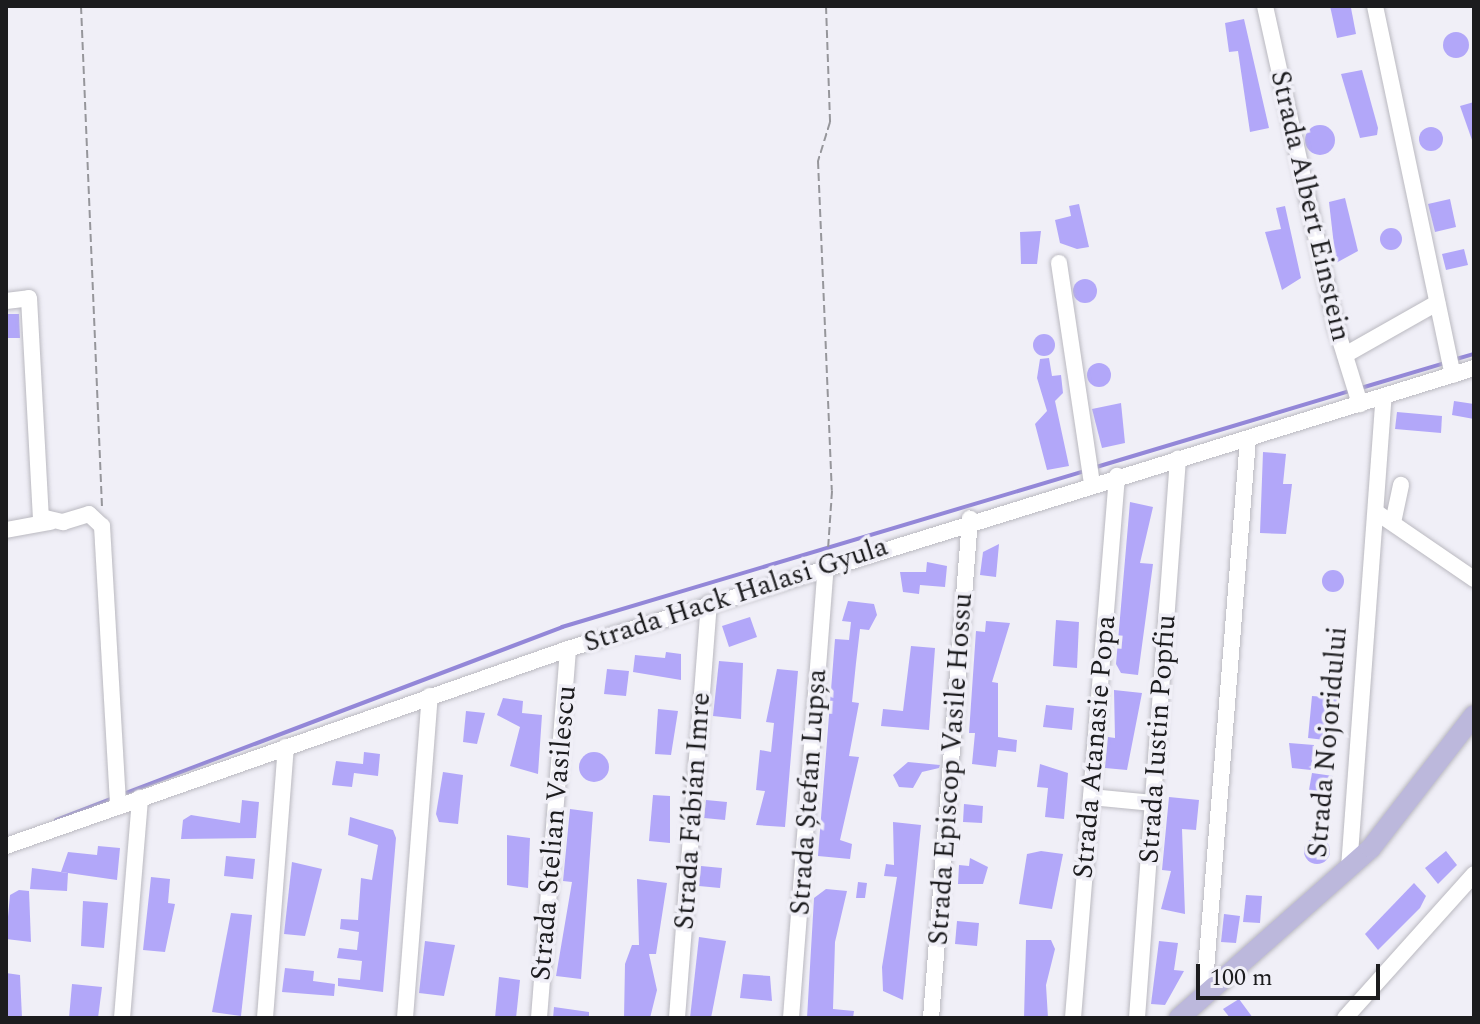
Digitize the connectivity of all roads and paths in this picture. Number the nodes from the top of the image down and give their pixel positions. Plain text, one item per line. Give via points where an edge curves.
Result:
1 (81, 6) edge
2 (826, 6) edge
3 (1265, 6) edge
4 (1375, 6) edge
5 (1059, 263) dead end
6 (6, 301) edge
7 (1437, 303) junction
8 (1345, 355) junction
9 (1474, 368) edge
10 (1452, 372) junction
11 (1384, 397) junction
12 (1360, 402) junction
13 (1248, 439) junction
14 (1178, 459) junction
15 (1117, 476) junction
16 (1092, 483) junction
17 (1401, 485) dead end
18 (1376, 512) junction
19 (1394, 518) junction
20 (970, 519) junction
21 (50, 522) junction
22 (102, 526) junction
23 (6, 530) edge
24 (827, 560) junction
25 (1474, 579) edge
26 (709, 603) junction
27 (568, 649) junction
28 (430, 696) junction
29 (1474, 715) edge
30 (286, 747) junction
31 (1091, 797) junction
32 (140, 798) junction
33 (1153, 803) junction
34 (118, 807) junction
35 (6, 846) edge
36 (1349, 868) junction
37 (1474, 874) edge
38 (1204, 995) junction
39 (122, 1018) edge
40 (265, 1018) edge
41 (405, 1018) edge
42 (539, 1018) edge
43 (677, 1018) edge
44 (791, 1018) edge
45 (931, 1018) edge
46 (1073, 1018) edge
47 (1137, 1018) edge
48 (1179, 1018) edge
49 (1345, 1018) edge

1 - 22 path via 88,71 81,118 95,204
2 - 24 path via 830,122 818,161 832,491
3 - 8 street, Strada Albert Einstein
4 - 7 street
5 - 16 street
6 - 21 street via 29,298 39,507
7 - 8 street
7 - 10 street
8 - 12 street, Strada Albert Einstein
9 - 10 street, Strada Hack Halasi Gyula
10 - 11 street, Strada Hack Halasi Gyula
11 - 12 street, Strada Hack Halasi Gyula
11 - 18 street, Strada Nojoridului
12 - 13 street, Strada Hack Halasi Gyula
13 - 14 street, Strada Hack Halasi Gyula
13 - 38 street
14 - 15 street, Strada Hack Halasi Gyula
14 - 33 street, Strada Iustin Popfiu
15 - 16 street, Strada Hack Halasi Gyula
15 - 31 street, Strada Atanasie Popa
16 - 20 street, Strada Hack Halasi Gyula
17 - 19 street
18 - 19 street
18 - 36 street, Strada Nojoridului
19 - 25 street
20 - 24 street, Strada Hack Halasi Gyula
20 - 45 street, Strada Episcop Vasile Hossu
21 - 22 street via 89,514
21 - 23 street
22 - 34 street
24 - 26 street, Strada Hack Halasi Gyula
24 - 44 street, Strada Ștefan Lupșa
26 - 27 street, Strada Hack Halasi Gyula
26 - 43 street, Strada Fábián Imre
27 - 28 street, Strada Hack Halasi Gyula
27 - 42 street, Strada Stelian Vasilescu
28 - 30 street, Strada Hack Halasi Gyula
28 - 41 street
29 - 36 main road
30 - 32 street, Strada Hack Halasi Gyula
30 - 40 street
31 - 33 street
31 - 46 street, Strada Atanasie Popa
32 - 34 street, Strada Hack Halasi Gyula
32 - 39 street
33 - 47 street, Strada Iustin Popfiu
34 - 35 street, Strada Hack Halasi Gyula
36 - 38 main road, Strada Nojoridului
37 - 49 street
38 - 48 main road, Strada Nojoridului

